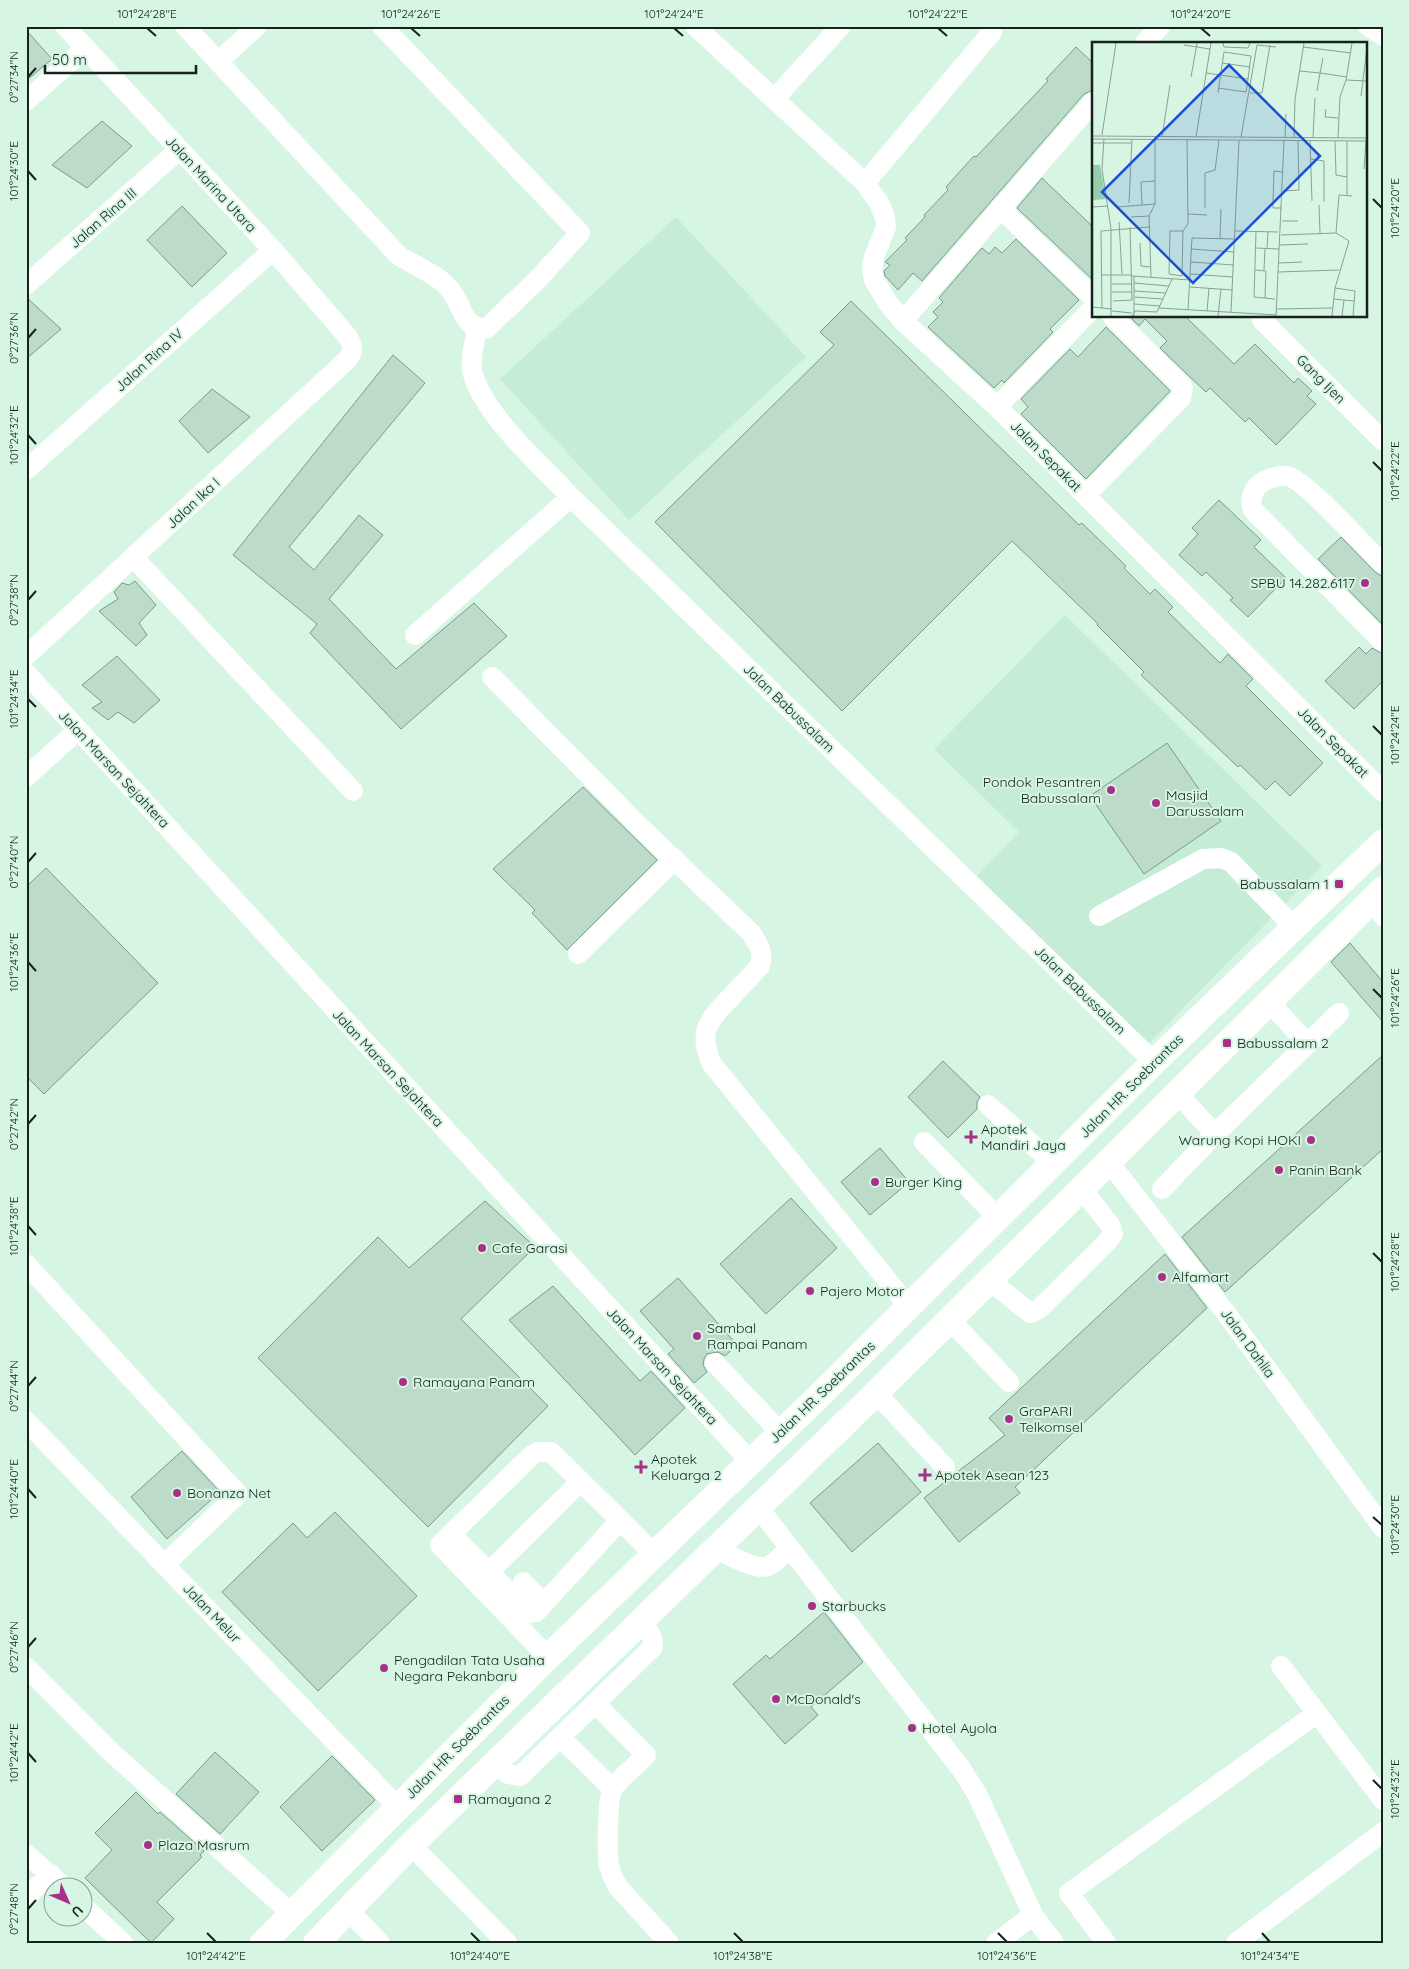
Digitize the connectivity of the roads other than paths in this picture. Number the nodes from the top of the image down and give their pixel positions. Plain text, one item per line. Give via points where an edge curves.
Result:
1 (65, 26) edge
2 (185, 26) edge
3 (257, 26) edge
4 (382, 26) edge
5 (695, 26) edge
6 (841, 26) edge
7 (1160, 26) edge
8 (1368, 26) edge
9 (992, 32) dead end
10 (1383, 36) edge
11 (1146, 42) edge
12 (86, 48) junction
13 (218, 61) junction
14 (774, 99) junction
15 (26, 101) edge
16 (1092, 103) edge
17 (180, 150) junction
18 (865, 182) junction
19 (1000, 208) junction
20 (272, 250) junction
21 (26, 285) edge
22 (1092, 296) edge
23 (1092, 309) edge
24 (1114, 318) edge
25 (1263, 318) edge
26 (903, 321) junction
27 (476, 328) junction
28 (353, 346) joint
29 (997, 407) junction
30 (1383, 441) edge
31 (26, 470) edge
32 (1086, 495) junction
33 (572, 498) junction
34 (134, 558) junction
35 (1383, 564) edge
36 (415, 635) dead end
37 (1383, 642) edge
38 (26, 656) edge
39 (26, 673) edge
40 (492, 677) dead end
41 (78, 730) junction
42 (26, 778) edge
43 (353, 791) dead end
44 (1383, 792) edge
45 (1383, 842) edge
46 (676, 859) junction
47 (1379, 902) edge
48 (1099, 916) dead end
49 (1294, 927) junction
50 (578, 954) dead end
51 (1269, 1002) junction
52 (1340, 1013) dead end
53 (1308, 1044) junction
54 (1154, 1062) junction
55 (1177, 1093) junction
56 (988, 1105) dead end
57 (1215, 1134) junction
58 (1081, 1136) junction
59 (924, 1142) dead end
60 (1109, 1162) junction
61 (1053, 1163) junction
62 (1081, 1188) junction
63 (1162, 1189) dead end
64 (1007, 1209) junction
65 (1041, 1227) junction
66 (26, 1264) edge
67 (989, 1280) junction
68 (909, 1307) junction
69 (949, 1319) junction
70 (715, 1363) dead end
71 (1009, 1382) dead end
72 (876, 1393) junction
73 (26, 1421) edge
74 (780, 1432) junction
75 (750, 1461) junction
76 (945, 1467) dead end
77 (581, 1481) junction
78 (758, 1507) junction
79 (616, 1516) junction
80 (1383, 1528) edge
81 (451, 1534) junction
82 (716, 1548) junction
83 (790, 1548) junction
84 (654, 1554) junction
85 (165, 1564) junction
86 (489, 1572) junction
87 (523, 1582) dead end
88 (544, 1603) junction
89 (640, 1622) junction
90 (548, 1657) junction
91 (1281, 1666) dead end
92 (26, 1667) edge
93 (595, 1703) junction
94 (1317, 1713) junction
95 (560, 1737) junction
96 (495, 1762) junction
97 (612, 1789) junction
98 (1383, 1800) edge
99 (397, 1806) junction
100 (1383, 1832) edge
101 (411, 1845) junction
102 (26, 1854) edge
103 (52, 1876) edge
104 (42, 1888) edge
105 (26, 1897) edge
106 (348, 1910) junction
107 (92, 1914) edge
108 (292, 1914) junction
109 (1033, 1915) junction
110 (122, 1943) edge
111 (262, 1943) edge
112 (316, 1943) edge
113 (380, 1943) edge
114 (507, 1943) edge
115 (669, 1943) edge
116 (996, 1943) edge
117 (1054, 1943) edge
118 (1106, 1943) edge
119 (1236, 1943) edge

1 - 12 street, Jalan Marina Utara
2 - 13 street
3 - 13 street
4 - 27 street via 580,233 494,323 486,329
5 - 14 street, Jalan Sepakat
6 - 14 street
7 - 11 street
8 - 10 street
9 - 18 street
12 - 15 street
12 - 17 street, Jalan Marina Utara
13 - 27 street via 399,256 453,292 467,321
14 - 18 street, Jalan Sepakat
16 - 19 street
17 - 20 street, Jalan Marina Utara
17 - 21 street, Jalan Rina III
18 - 26 street, Jalan Sepakat via 879,203 886,227 873,263 874,280
19 - 22 street
19 - 26 street
20 - 28 street, Jalan Marina Utara via 348,336
20 - 31 street, Jalan Rina IV
23 - 29 street
24 - 32 street via 1183,387 1183,392 1181,398
25 - 30 street, Gang Ijen
26 - 29 street, Jalan Sepakat
27 - 33 street, Jalan Babussalam via 472,369 484,398 497,419
28 - 34 street, Jalan Ika I via 348,360
29 - 32 street, Jalan Sepakat
32 - 44 street, Jalan Sepakat
33 - 36 street
33 - 54 street, Jalan Babussalam
34 - 38 street, Jalan Ika I
34 - 43 street
35 - 37 street via 1312,494 1288,476 1260,483 1253,494 1254,510
39 - 41 street, Jalan Marsan Sejahtera
40 - 46 street
41 - 42 street
41 - 75 street, Jalan Marsan Sejahtera
45 - 49 main road, Jalan HR. Soebrantas
46 - 50 street
46 - 68 street via 751,933 763,955 760,966 711,1018 706,1032 706,1051 712,1064
47 - 51 main road
48 - 49 street via 1203,859 1221,858 1231,862
49 - 54 main road, Jalan HR. Soebrantas
51 - 53 street
51 - 55 main road
52 - 53 street
53 - 57 street
54 - 58 main road, Jalan HR. Soebrantas
55 - 57 street
55 - 60 main road
56 - 61 street
57 - 63 street
58 - 60 main road
58 - 61 main road, Jalan HR. Soebrantas
59 - 64 street
60 - 62 main road
60 - 80 street, Jalan Dahlia via 1226,1312
61 - 64 main road, Jalan HR. Soebrantas
62 - 65 main road
62 - 67 street via 1110,1225 1113,1234 1106,1244 1039,1309 1030,1313
64 - 65 main road
64 - 68 main road, Jalan HR. Soebrantas
65 - 67 main road
66 - 85 street via 237,1493
67 - 69 main road
68 - 74 main road, Jalan HR. Soebrantas
69 - 71 street
69 - 72 main road
70 - 74 street
72 - 76 street
72 - 78 main road
73 - 85 street, Jalan Melur
74 - 75 main road, Jalan HR. Soebrantas
75 - 84 main road, Jalan HR. Soebrantas
77 - 79 street
77 - 81 street via 551,1452 537,1452
77 - 86 street
78 - 82 main road
78 - 83 street
79 - 84 street
79 - 88 street via 615,1526
81 - 86 street
81 - 90 street via 440,1545 441,1548
82 - 83 street via 760,1568 769,1566
82 - 89 main road
83 - 109 street via 962,1770 977,1794
84 - 90 main road, Jalan HR. Soebrantas
85 - 99 street, Jalan Melur
86 - 88 street via 530,1613 536,1612
87 - 88 street
89 - 93 street via 653,1638 652,1648
89 - 96 main road
90 - 99 main road, Jalan HR. Soebrantas
91 - 94 street
92 - 108 street via 110,1752
93 - 95 street
93 - 97 street via 646,1755
94 - 98 street
94 - 118 street via 1069,1893
95 - 96 street via 520,1776 508,1774
95 - 97 street
96 - 101 main road
97 - 115 street via 608,1848 613,1878
99 - 108 main road, Jalan HR. Soebrantas
100 - 119 street
101 - 106 main road
101 - 114 street
102 - 103 street
104 - 105 street
106 - 112 main road
106 - 113 street
107 - 110 street
108 - 111 main road, Jalan HR. Soebrantas
109 - 116 street
109 - 117 street

